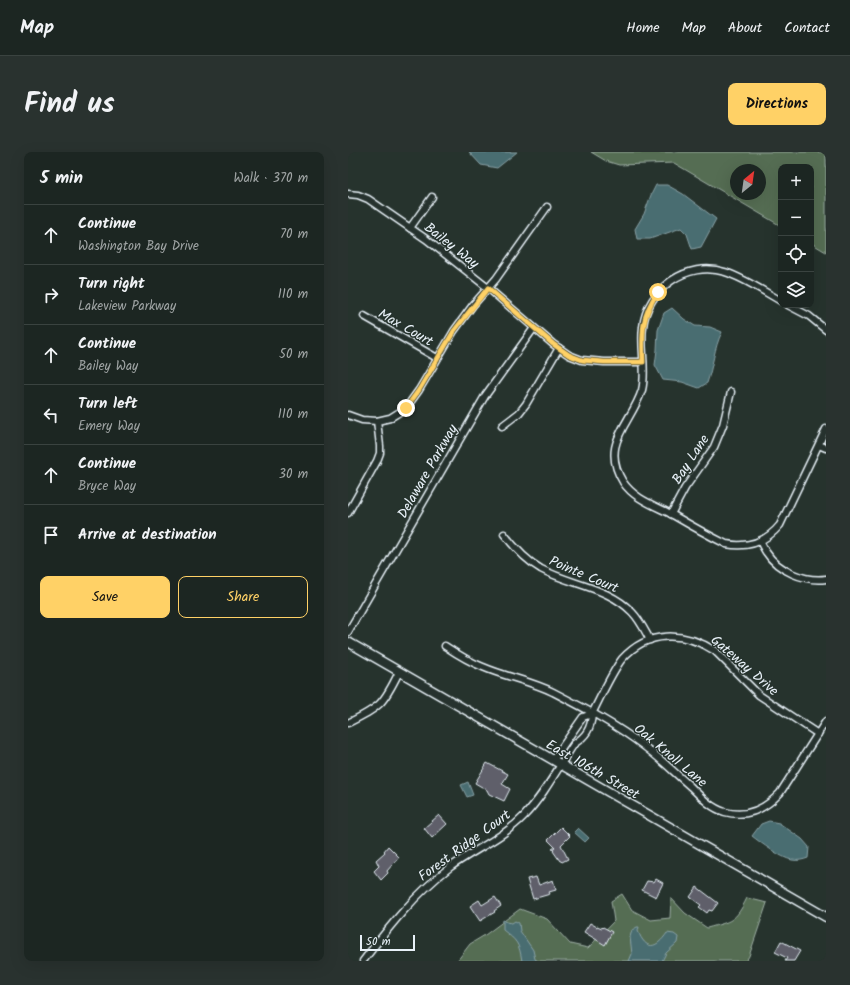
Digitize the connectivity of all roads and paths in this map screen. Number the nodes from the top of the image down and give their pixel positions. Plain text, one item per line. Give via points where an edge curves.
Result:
1 (348, 194) edge
2 (432, 197) dead end
3 (547, 207) dead end
4 (410, 228) junction
5 (488, 288) junction
6 (778, 299) edge
7 (794, 308) edge
8 (364, 316) dead end
9 (534, 328) junction
10 (826, 330) edge
11 (559, 348) junction
12 (437, 358) junction
13 (643, 362) junction
14 (731, 392) dead end
15 (348, 415) edge
16 (377, 421) junction
17 (502, 426) dead end
18 (826, 429) edge
19 (818, 445) junction
20 (826, 448) edge
21 (348, 513) edge
22 (671, 514) junction
23 (504, 534) dead end
24 (760, 541) junction
25 (826, 579) edge
26 (348, 632) edge
27 (650, 640) junction
28 (348, 642) edge
29 (445, 646) dead end
30 (399, 672) junction
31 (592, 714) junction
32 (826, 721) edge
33 (348, 723) edge
34 (818, 734) junction
35 (557, 762) junction
36 (826, 917) edge
37 (363, 961) edge

1 - 4 street, Bailey Way via 368,199
2 - 4 street
3 - 5 street
4 - 5 street, Bailey Way
5 - 9 street, Bailey Way
5 - 12 street via 462,320
6 - 13 street via 724,272 703,269 682,275 658,292 648,308 643,326
7 - 10 street
8 - 12 street, Max Court
9 - 11 street, Bailey Way
9 - 26 street, Delaware Parkway via 485,396
11 - 13 street, Bailey Way via 582,360
11 - 17 street via 526,404
12 - 16 street via 406,408 390,418
13 - 22 street via 642,391 619,434 615,464 623,482 635,495
14 - 22 street, Bay Lane via 723,425 714,447 685,488
15 - 16 street via 362,420
16 - 21 street via 380,453
18 - 19 street
19 - 20 street
19 - 24 street via 780,526
22 - 24 street via 726,544 745,546
23 - 27 street, Pointe Court via 519,551 540,568 556,577 608,595 626,606
24 - 25 street via 766,553 779,566 800,576
27 - 31 street, Gateway Drive via 622,660
27 - 34 street, Gateway Drive via 677,636 690,638 707,646 759,695
28 - 30 main road, East 106th Street
29 - 31 street, Oak Knoll Lane via 482,667 541,686
30 - 33 street via 389,693 377,707
30 - 35 main road, East 106th Street
31 - 34 street, Oak Knoll Lane via 646,747 711,806 737,814 761,809 773,800
31 - 35 street, Gateway Drive via 583,717
31 - 35 street, Gateway Drive via 589,730
32 - 34 street, Oak Knoll Lane
35 - 36 main road, East 106th Street
35 - 37 street, Forest Ridge Court via 533,805 523,817 438,876 409,904

